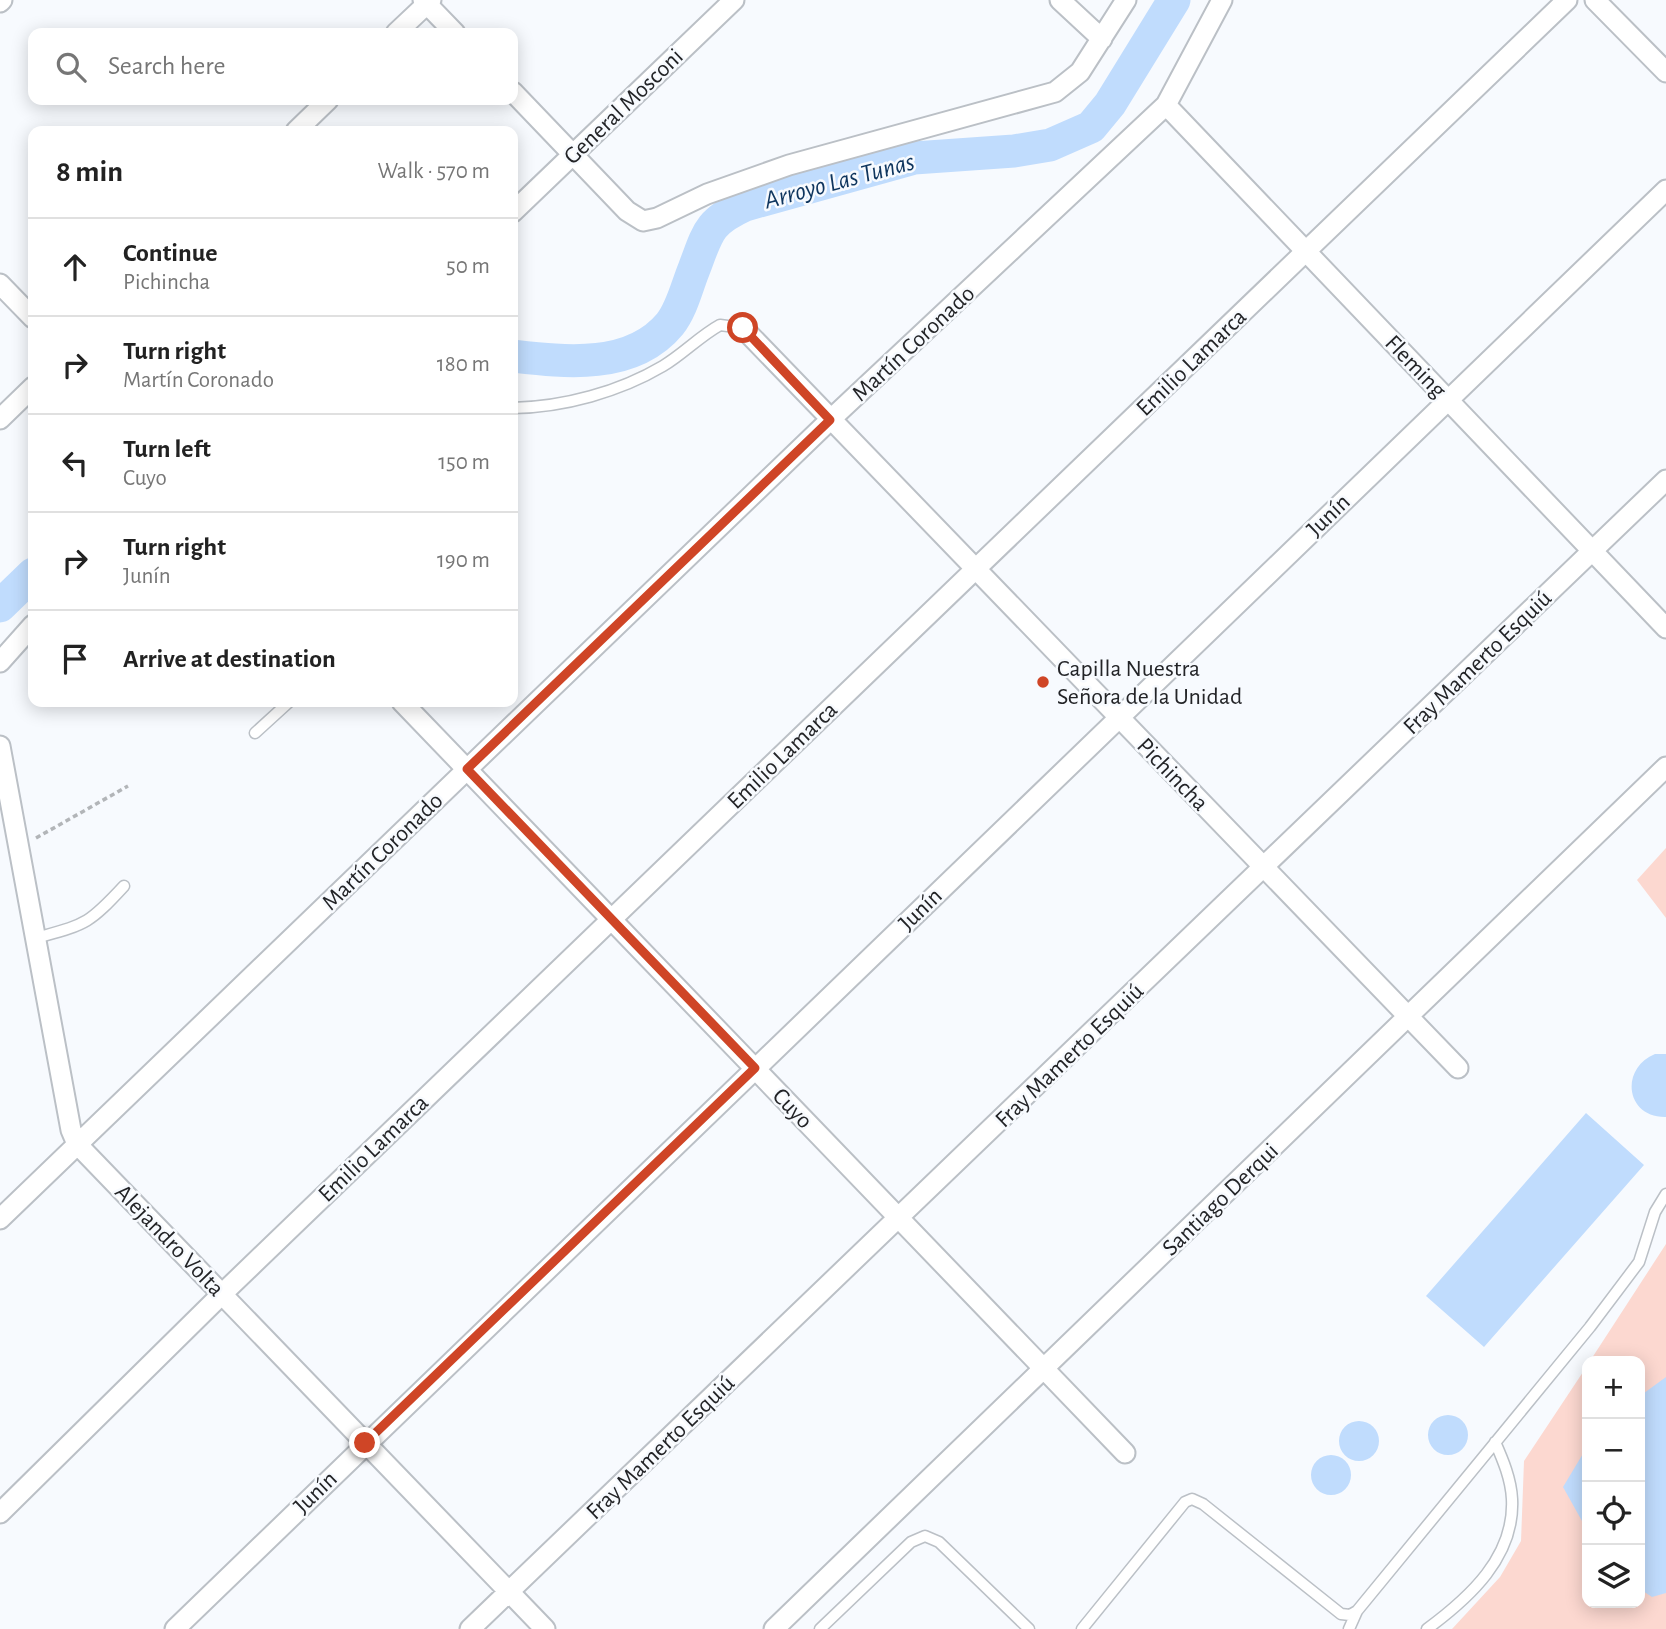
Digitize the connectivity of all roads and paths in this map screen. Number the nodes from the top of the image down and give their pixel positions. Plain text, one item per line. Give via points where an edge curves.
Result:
1 (734, 0) edge
2 (1060, 0) edge
3 (1126, 0) edge
4 (1223, 0) edge
5 (1567, 0) edge
6 (1595, 0) edge
7 (427, 1) edge
8 (401, 28) edge
9 (451, 28) edge
10 (1102, 39) junction
11 (1666, 72) edge
12 (518, 97) edge
13 (323, 105) edge
14 (1166, 106) junction
15 (301, 126) edge
16 (573, 154) junction
17 (1666, 190) edge
18 (518, 207) edge
19 (1306, 251) junction
20 (0, 284) edge
21 (28, 313) edge
22 (743, 328) joint
23 (28, 392) edge
24 (1448, 400) junction
25 (518, 408) edge
26 (0, 419) edge
27 (830, 420) junction
28 (1666, 480) edge
29 (1593, 550) junction
30 (975, 569) junction
31 (1666, 628) edge
32 (28, 631) edge
33 (0, 662) edge
34 (284, 707) edge
35 (407, 707) edge
36 (1118, 718) junction
37 (256, 733) dead end
38 (0, 746) edge
39 (1666, 767) edge
40 (467, 769) junction
41 (128, 786) dead end
42 (18, 845) junction
43 (1264, 868) junction
44 (124, 886) dead end
45 (611, 919) junction
46 (36, 938) junction
47 (1408, 1017) junction
48 (755, 1068) junction
49 (1458, 1069) dead end
50 (78, 1144) junction
51 (1666, 1194) edge
52 (0, 1219) edge
53 (900, 1219) junction
54 (222, 1294) junction
55 (1043, 1369) junction
56 (1495, 1442) junction
57 (365, 1443) junction
58 (1125, 1453) dead end
59 (0, 1513) edge
60 (508, 1591) junction
61 (1357, 1611) junction
62 (175, 1629) edge
63 (470, 1629) edge
64 (545, 1629) edge
65 (774, 1629) edge
66 (821, 1629) edge
67 (1029, 1629) edge
68 (1083, 1629) edge
69 (1349, 1629) edge
70 (1427, 1629) edge

1 - 16 street, General Mosconi
2 - 10 street
3 - 10 street
4 - 14 street, Martín Coronado
5 - 19 street, Emilio Lamarca
6 - 11 street
7 - 8 street
7 - 9 street
10 - 16 street via 1080,72 1055,93 789,165 707,194 657,218 643,221 627,211
12 - 16 street
13 - 15 street
14 - 19 street, Fleming
14 - 27 street, Martín Coronado
16 - 18 street, General Mosconi
17 - 24 street, Junín
19 - 24 street, Fleming
19 - 30 street, Emilio Lamarca
20 - 21 street
22 - 25 lane via 720,325 661,367 606,391 548,406
22 - 27 street, Pichincha
23 - 26 street
24 - 29 street, Fleming
24 - 36 street, Junín
27 - 30 street, Pichincha
27 - 40 street, Martín Coronado
28 - 29 street, Fray Mamerto Esquiú
29 - 31 street, Fleming
29 - 43 street, Fray Mamerto Esquiú
30 - 36 street, Pichincha
30 - 45 street, Emilio Lamarca
32 - 33 street
34 - 37 lane
35 - 40 street, Cuyo
36 - 43 street, Pichincha
36 - 48 street, Junín
38 - 42 street, Alejandro Volta
39 - 47 street, Santiago Derqui
40 - 45 street, Cuyo
40 - 50 street, Martín Coronado
41 - 42 path
42 - 46 street, Alejandro Volta
43 - 47 street, Pichincha
43 - 53 street, Fray Mamerto Esquiú
44 - 46 lane via 93,920
45 - 48 street, Cuyo
45 - 54 street, Emilio Lamarca
46 - 50 street, Alejandro Volta via 71,1130
47 - 49 street, Pichincha
47 - 55 street, Santiago Derqui
48 - 53 street, Cuyo
48 - 57 street, Junín
50 - 52 street, Martín Coronado
50 - 54 street, Alejandro Volta
51 - 56 lane via 1655,1212 1639,1262
53 - 55 street, Cuyo
53 - 60 street, Fray Mamerto Esquiú
54 - 57 street, Alejandro Volta
54 - 59 street, Emilio Lamarca
55 - 58 street, Cuyo
55 - 65 street, Santiago Derqui
56 - 61 lane
56 - 70 lane via 1508,1473 1512,1500 1498,1559 1482,1583
57 - 60 street, Alejandro Volta
57 - 62 street, Junín
60 - 63 street, Fray Mamerto Esquiú
60 - 64 street, Alejandro Volta
61 - 68 lane via 1341,1614 1192,1499
61 - 69 lane
66 - 67 lane via 911,1542 925,1536 939,1542

